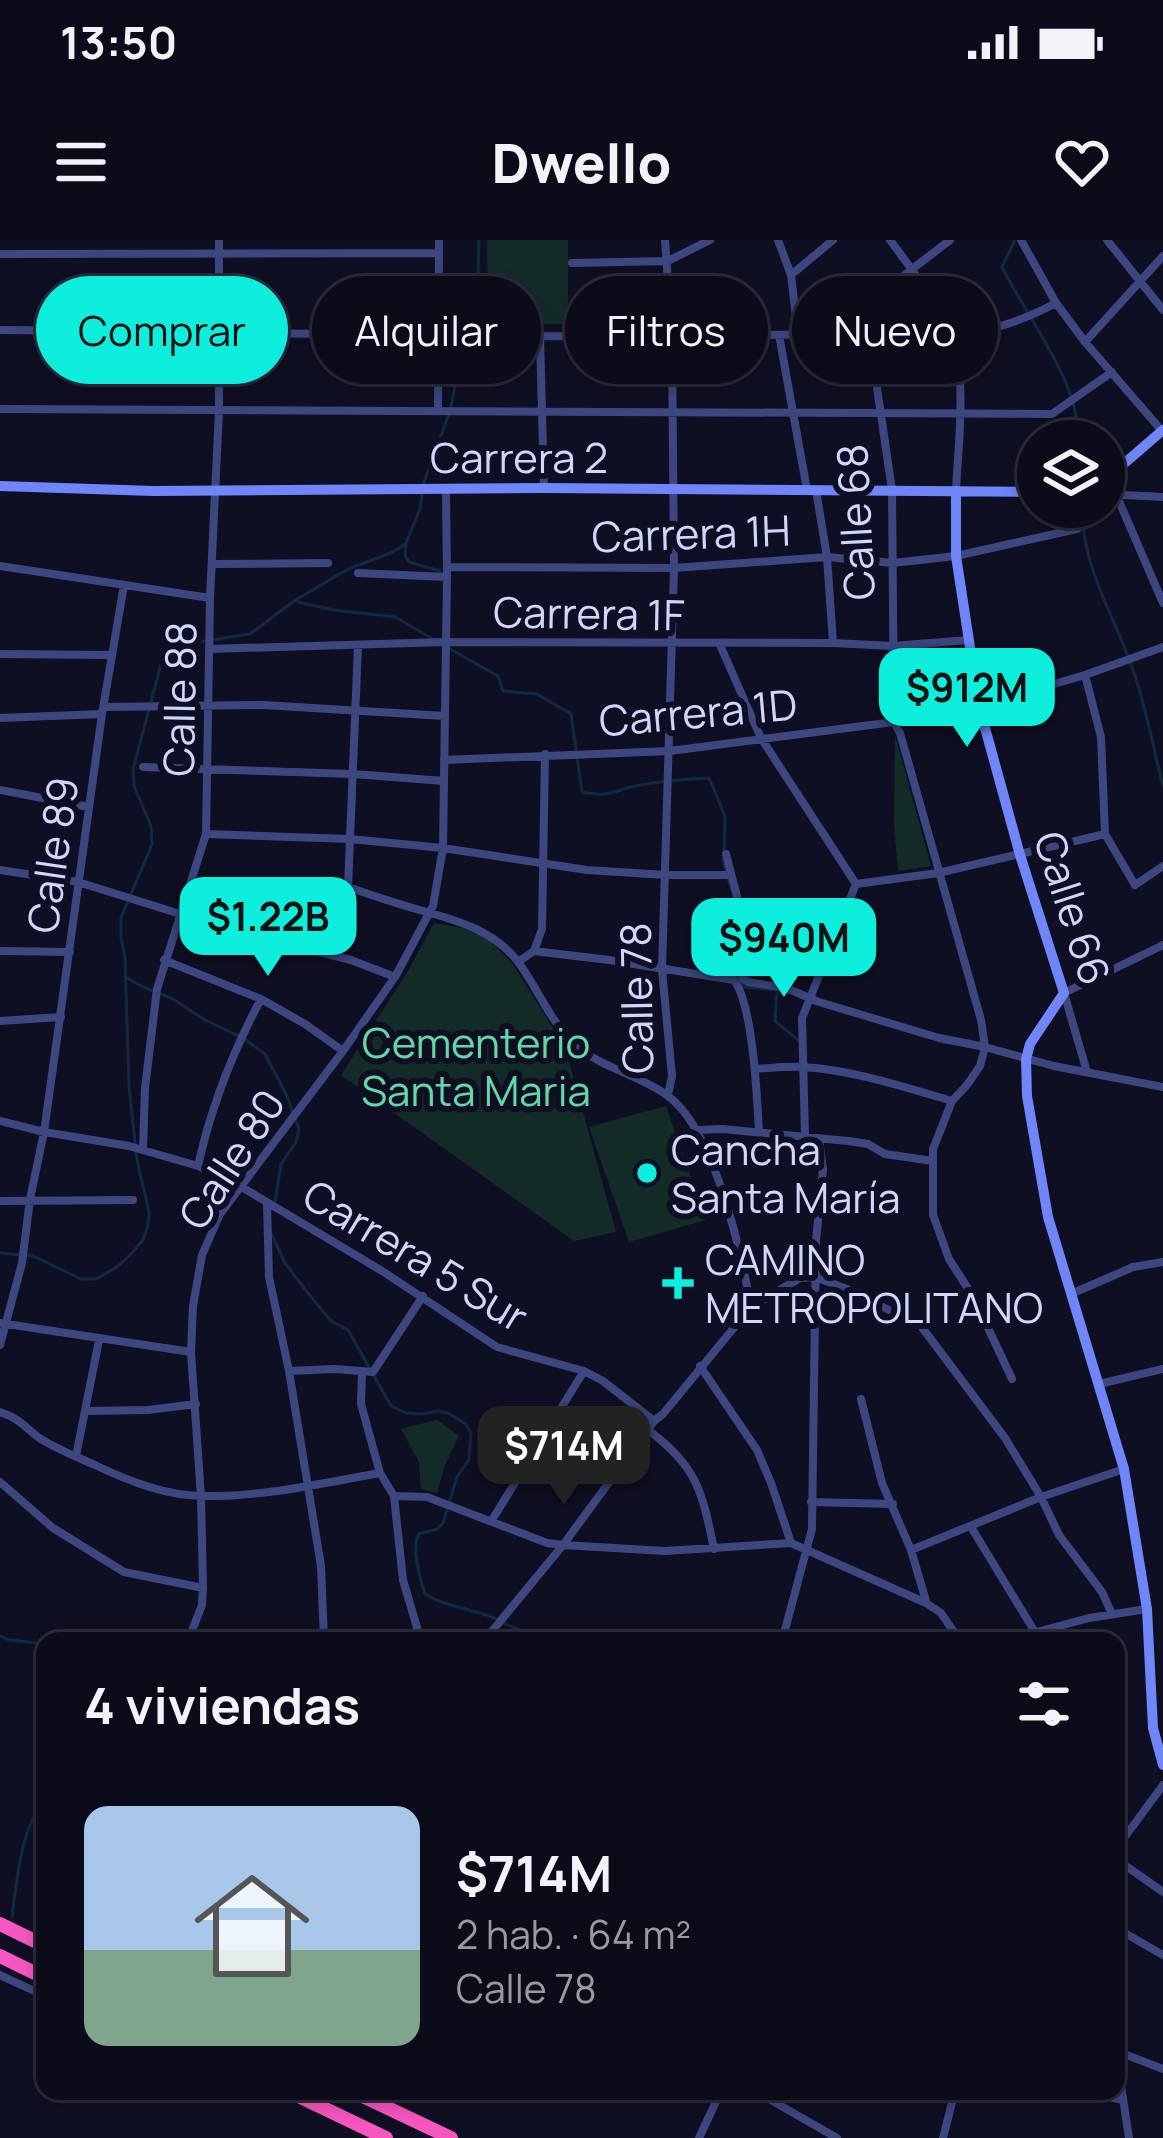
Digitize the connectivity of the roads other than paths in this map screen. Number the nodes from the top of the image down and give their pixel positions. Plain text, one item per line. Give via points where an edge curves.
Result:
1 (219, 240) edge
2 (440, 240) edge
3 (665, 240) edge
4 (710, 240) edge
5 (778, 240) edge
6 (833, 240) edge
7 (890, 240) edge
8 (950, 240) edge
9 (1021, 240) edge
10 (1107, 240) edge
11 (439, 253) junction
12 (0, 254) edge
13 (219, 254) junction
14 (1163, 256) edge
15 (668, 261) junction
16 (572, 263) dead end
17 (910, 268) junction
18 (791, 274) junction
19 (219, 276) edge
20 (439, 276) edge
21 (669, 276) edge
22 (901, 276) edge
23 (916, 276) edge
24 (1138, 281) junction
25 (792, 282) edge
26 (1056, 303) junction
27 (1163, 310) edge
28 (998, 328) edge
29 (0, 330) edge
30 (36, 330) edge
31 (792, 334) edge
32 (768, 335) edge
33 (779, 335) junction
34 (1085, 342) junction
35 (1112, 372) junction
36 (541, 374) edge
37 (218, 384) edge
38 (440, 384) edge
39 (672, 384) edge
40 (878, 384) edge
41 (959, 384) edge
42 (0, 409) edge
43 (440, 410) junction
44 (218, 411) junction
45 (542, 412) junction
46 (672, 413) junction
47 (794, 413) junction
48 (959, 413) junction
49 (883, 415) junction
50 (1162, 430) edge
51 (1125, 463) edge
52 (0, 486) edge
53 (544, 488) junction
54 (217, 490) junction
55 (446, 490) junction
56 (672, 490) junction
57 (812, 490) junction
58 (892, 490) junction
59 (956, 491) junction
60 (1017, 492) edge
61 (1125, 496) edge
62 (1163, 497) edge
63 (1125, 513) edge
64 (1077, 529) dead end
65 (956, 556) junction
66 (827, 557) junction
67 (328, 562) dead end
68 (893, 562) junction
69 (214, 564) junction
70 (0, 566) edge
71 (674, 568) junction
72 (447, 572) junction
73 (358, 573) dead end
74 (124, 585) junction
75 (210, 598) junction
76 (1163, 603) edge
77 (968, 640) junction
78 (446, 642) junction
79 (833, 643) junction
80 (209, 644) junction
81 (670, 644) junction
82 (720, 645) junction
83 (358, 646) junction
84 (893, 646) junction
85 (1163, 647) edge
86 (0, 654) edge
87 (112, 655) junction
88 (1085, 675) junction
89 (208, 705) junction
90 (979, 706) junction
91 (354, 708) junction
92 (103, 711) junction
93 (445, 716) junction
94 (0, 718) edge
95 (894, 722) junction
96 (761, 738) junction
97 (670, 752) junction
98 (545, 754) junction
99 (444, 760) junction
100 (142, 766) dead end
101 (208, 770) junction
102 (352, 774) junction
103 (444, 782) junction
104 (0, 790) edge
105 (89, 807) junction
106 (206, 834) junction
107 (1105, 834) junction
108 (350, 839) junction
109 (443, 848) junction
110 (726, 854) dead end
111 (1020, 854) junction
112 (544, 866) junction
113 (1163, 866) edge
114 (0, 870) edge
115 (938, 873) junction
116 (666, 875) junction
117 (728, 875) junction
118 (78, 882) junction
119 (856, 884) junction
120 (438, 889) junction
121 (430, 914) junction
122 (179, 915) junction
123 (452, 917) junction
124 (1163, 944) edge
125 (0, 951) edge
126 (534, 951) junction
127 (70, 952) junction
128 (164, 960) junction
129 (518, 962) junction
130 (662, 970) junction
131 (395, 977) junction
132 (738, 980) junction
133 (1064, 993) junction
134 (808, 998) junction
135 (261, 999) junction
136 (62, 1017) junction
137 (0, 1021) edge
138 (985, 1047) junction
139 (343, 1052) junction
140 (1026, 1059) junction
141 (801, 1066) junction
142 (755, 1069) junction
143 (1087, 1072) junction
144 (1163, 1087) edge
145 (668, 1095) junction
146 (952, 1101) junction
147 (0, 1120) edge
148 (697, 1130) junction
149 (759, 1131) junction
150 (44, 1132) junction
151 (805, 1137) junction
152 (819, 1140) junction
153 (137, 1148) junction
154 (933, 1161) junction
155 (198, 1166) junction
156 (239, 1186) junction
157 (30, 1198) junction
158 (133, 1200) dead end
159 (0, 1201) edge
160 (267, 1202) junction
161 (1163, 1262) edge
162 (815, 1277) junction
163 (1071, 1294) junction
164 (423, 1296) junction
165 (751, 1307) junction
166 (3, 1323) edge
167 (99, 1340) junction
168 (0, 1345) edge
169 (191, 1352) junction
170 (700, 1366) junction
171 (1163, 1369) edge
172 (289, 1370) junction
173 (584, 1371) junction
174 (367, 1373) junction
175 (1012, 1379) dead end
176 (1099, 1384) junction
177 (861, 1399) dead end
178 (196, 1403) junction
179 (86, 1411) junction
180 (0, 1412) edge
181 (651, 1425) junction
182 (76, 1456) junction
183 (1124, 1469) junction
184 (380, 1473) junction
185 (0, 1481) edge
186 (306, 1486) junction
187 (394, 1496) junction
188 (201, 1497) junction
189 (1042, 1497) junction
190 (811, 1502) junction
191 (892, 1504) junction
192 (492, 1520) junction
193 (970, 1527) junction
194 (791, 1543) junction
195 (563, 1546) junction
196 (714, 1549) junction
197 (911, 1550) junction
198 (808, 1551) junction
199 (202, 1588) junction
200 (926, 1603) junction
201 (1148, 1609) junction
202 (1112, 1614) junction
203 (192, 1632) edge
204 (324, 1632) edge
205 (418, 1632) edge
206 (491, 1632) edge
207 (785, 1632) edge
208 (954, 1632) edge
209 (1034, 1632) edge
210 (1050, 1632) edge
211 (1163, 1765) edge
212 (1163, 1785) edge
213 (1125, 1837) edge
214 (1125, 1865) edge
215 (1163, 1892) edge
216 (0, 1924) edge
217 (1125, 1933) edge
218 (36, 1942) edge
219 (1163, 1955) edge
220 (0, 1956) edge
221 (36, 1974) edge
222 (0, 1976) edge
223 (36, 1992) edge
224 (1125, 2055) edge
225 (1163, 2056) edge
226 (1160, 2068) edge
227 (307, 2100) edge
228 (371, 2100) edge
229 (717, 2100) edge
230 (771, 2100) edge
231 (953, 2100) edge
232 (1123, 2100) edge
233 (386, 2138) edge
234 (451, 2138) edge
235 (699, 2138) edge
236 (837, 2138) edge
237 (943, 2138) edge
238 (1129, 2138) edge

1 - 13 street, Calle 88
2 - 11 street
3 - 15 street, Calle 78
4 - 15 street
5 - 18 street
6 - 18 street
7 - 17 street
8 - 17 street
9 - 26 street
10 - 24 street
11 - 13 street
11 - 20 street
12 - 13 street
13 - 19 street, Calle 88
14 - 24 street
15 - 16 street
15 - 21 street, Calle 78
17 - 22 street
17 - 23 street
18 - 25 street
24 - 27 street
24 - 34 street
26 - 28 street
26 - 34 street
29 - 30 street
31 - 33 street
32 - 33 street
33 - 47 street
34 - 35 street
35 - 48 street via 1052,414
35 - 50 street
36 - 45 street
37 - 44 street, Calle 88
38 - 43 street
39 - 46 street, Calle 78
40 - 49 street, Calle 68
41 - 48 street, Calle 66
42 - 44 street
43 - 44 street
43 - 45 street
44 - 54 street, Calle 88
45 - 46 street
45 - 53 street
46 - 47 street
46 - 56 street, Calle 78
47 - 49 street
47 - 57 street
48 - 49 street
48 - 59 street, Calle 66
49 - 58 street, Calle 68
50 - 51 street
52 - 54 street, Carrera 2
53 - 55 street, Carrera 2
53 - 56 street, Carrera 2
54 - 55 street, Carrera 2
54 - 69 street, Calle 88
55 - 72 street, Calle 80
56 - 57 street, Carrera 2
56 - 71 street, Calle 78
57 - 58 street, Carrera 2
57 - 66 street
58 - 59 street, Carrera 2
58 - 68 street, Calle 68
59 - 60 street, Carrera 2
59 - 65 street, Calle 66
61 - 62 street
63 - 76 street
64 - 65 street, Carrera 1H
65 - 68 street, Carrera 1H
65 - 77 street, Calle 66
66 - 68 street, Carrera 1H
66 - 71 street, Carrera 1H
66 - 79 street
67 - 69 street
68 - 84 street, Calle 68
69 - 75 street, Calle 88
70 - 74 street
71 - 72 street, Carrera 1H
71 - 81 street, Calle 78
72 - 73 street, Carrera 1H
72 - 78 street, Calle 80
74 - 75 street
74 - 87 street, Calle 89
75 - 80 street, Calle 88
77 - 84 street, Carrera 1F
77 - 90 street, Calle 66
78 - 81 street, Carrera 1F
78 - 83 street, Carrera 1F
78 - 93 street, Calle 80
79 - 82 street, Carrera 1F
79 - 84 street, Carrera 1F
80 - 83 street, Carrera 1F
80 - 89 street, Calle 88
81 - 82 street, Carrera 1F
81 - 97 street, Calle 78
82 - 96 street
83 - 91 street
84 - 95 street, Calle 68
85 - 88 street, Carrera 1D
86 - 87 street
87 - 92 street, Calle 89
88 - 90 street, Carrera 1D
88 - 107 street via 1101,737
89 - 91 street
89 - 92 street
89 - 101 street, Calle 88
90 - 95 street, Carrera 1D
90 - 111 street, Calle 66
91 - 93 street
91 - 102 street
92 - 94 street
92 - 105 street, Calle 89
93 - 99 street, Calle 80
95 - 96 street, Carrera 1D
95 - 115 street, Calle 68
96 - 97 street, Carrera 1D
96 - 119 street
97 - 98 street, Carrera 1D
97 - 116 street, Calle 78
98 - 99 street, Carrera 1D
98 - 112 street
99 - 103 street, Calle 80
100 - 101 street
101 - 102 street
101 - 106 street, Calle 88
102 - 103 street
102 - 108 street
103 - 109 street, Calle 80
104 - 105 street
105 - 118 street, Calle 89
106 - 108 street
106 - 122 street, Calle 88
107 - 111 street
107 - 113 street via 1135,885
108 - 109 street
108 - 121 street via 347,887
109 - 112 street
109 - 120 street, Calle 80
110 - 117 street
111 - 115 street
111 - 133 street, Calle 66
112 - 116 street
112 - 126 street
114 - 118 street
115 - 119 street
115 - 138 street, Calle 68
116 - 117 street
116 - 130 street, Calle 78
117 - 132 street via 740,908
118 - 122 street
118 - 127 street, Calle 89
119 - 134 street
120 - 121 street, Calle 80
120 - 123 street
121 - 123 street
121 - 131 street, Calle 80
122 - 128 street, Calle 88
122 - 131 street
123 - 129 street
124 - 133 street
125 - 127 street
126 - 129 street
126 - 130 street
127 - 136 street, Calle 89
128 - 135 street
128 - 153 street, Calle 88
129 - 145 street via 575,1046
130 - 132 street
130 - 145 street, Calle 78
131 - 139 street, Calle 80
132 - 134 street
132 - 142 street
133 - 140 street
133 - 143 street, Calle 66
134 - 138 street
134 - 141 street
135 - 139 street
135 - 155 street via 206,1127
136 - 137 street
136 - 150 street, Calle 89
138 - 140 street
138 - 146 street
139 - 156 street, Calle 80
140 - 143 street
140 - 163 street via 1048,1217
141 - 142 street
141 - 146 street
141 - 151 street
142 - 149 street
143 - 144 street
145 - 148 street, Calle 78
146 - 154 street
147 - 150 street, Carrera 5 Sur
148 - 149 street
148 - 165 street, Calle 78
149 - 151 street
150 - 153 street, Carrera 5 Sur
150 - 157 street, Calle 89
151 - 152 street
152 - 154 street
152 - 162 street
153 - 155 street, Carrera 5 Sur
154 - 175 street via 938,1235
155 - 156 street, Carrera 5 Sur
156 - 160 street, Carrera 5 Sur
156 - 169 street, Calle 80 via 202,1255
157 - 158 street
157 - 159 street
157 - 166 street, Calle 89
160 - 164 street, Carrera 5 Sur
160 - 172 street via 268,1277
161 - 163 street
162 - 165 street
162 - 189 street via 921,1326
162 - 190 street
163 - 176 street
164 - 173 street, Carrera 5 Sur via 496,1347
164 - 174 street
165 - 170 street
166 - 167 street
166 - 168 street, Calle 89
167 - 169 street
167 - 179 street
169 - 178 street, Calle 80
170 - 181 street
170 - 194 street via 757,1450
171 - 176 street
172 - 174 street
172 - 186 street
173 - 181 street, Carrera 5 Sur
173 - 192 street
174 - 184 street via 361,1404
176 - 183 street
177 - 191 street
178 - 179 street
178 - 188 street, Calle 80
179 - 182 street
180 - 182 street
181 - 195 street
181 - 196 street, Carrera 5 Sur via 684,1459
182 - 188 street via 144,1486
183 - 189 street
183 - 201 street
184 - 186 street
184 - 187 street
185 - 199 street via 53,1528 124,1572
186 - 188 street
186 - 204 street
187 - 192 street via 427,1497
187 - 205 street
188 - 199 street, Calle 80
189 - 193 street
189 - 202 street
190 - 191 street
190 - 198 street
191 - 197 street
192 - 195 street
193 - 197 street
193 - 209 street
194 - 196 street
194 - 198 street
195 - 196 street
195 - 206 street
197 - 200 street
198 - 200 street
198 - 207 street
199 - 203 street, Calle 80
200 - 208 street
201 - 202 street
201 - 211 street via 1153,1728
202 - 210 street
212 - 213 street
214 - 215 street
216 - 218 highway
217 - 219 street
220 - 221 highway
222 - 223 street
224 - 226 street
225 - 226 street
227 - 233 highway
228 - 234 highway
229 - 235 street
230 - 236 street
231 - 237 street
232 - 238 street

